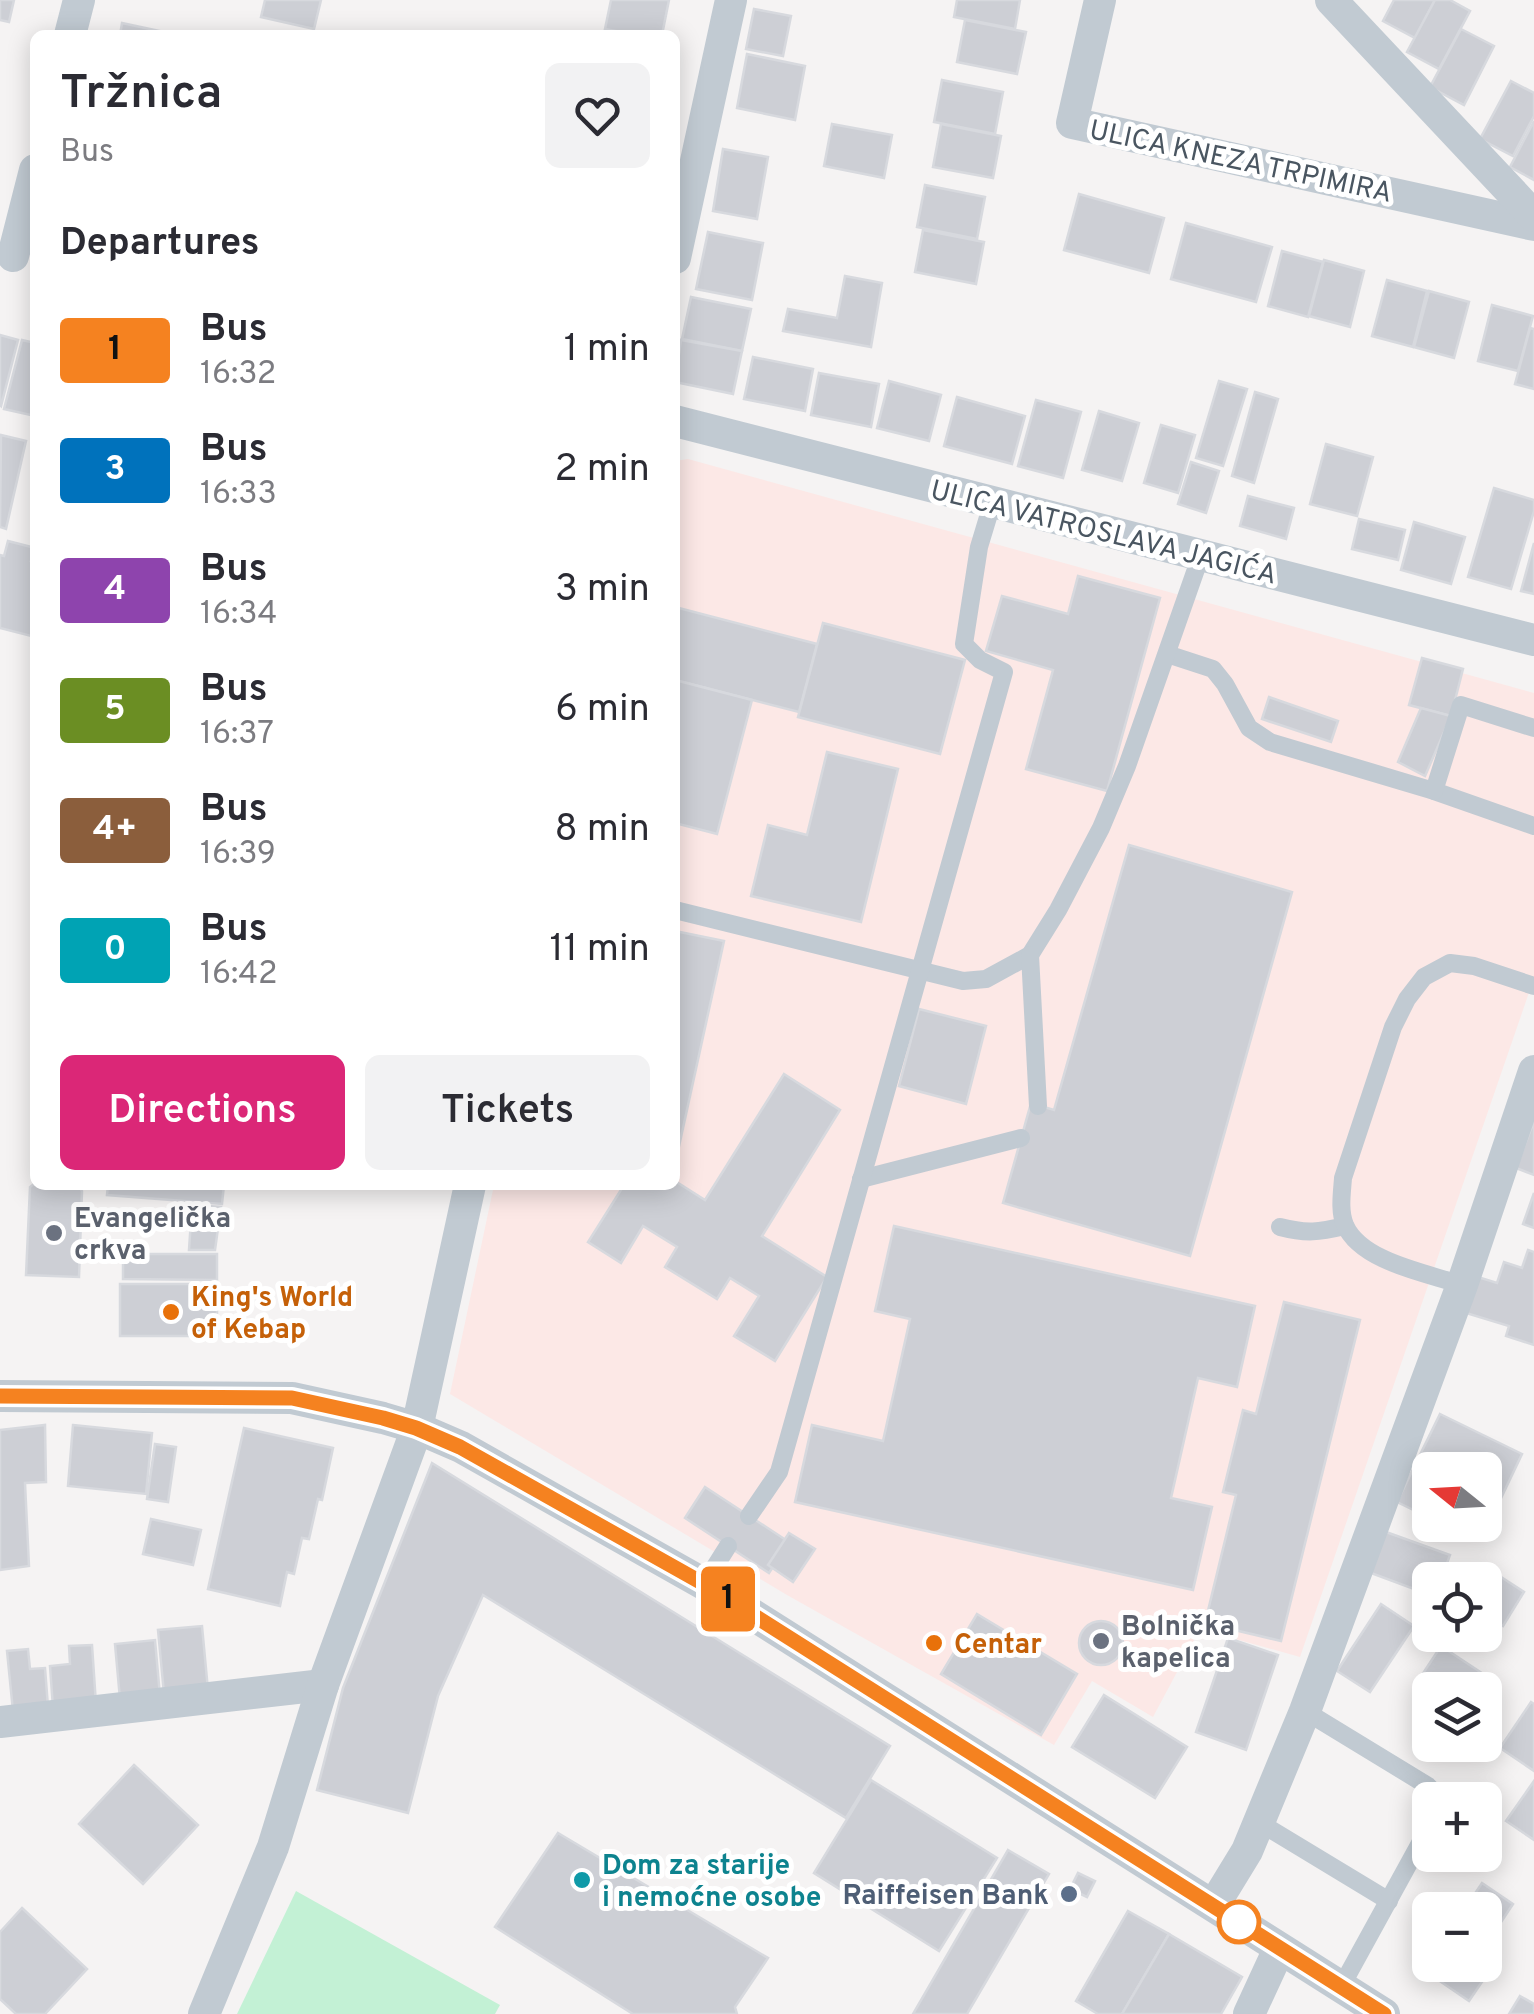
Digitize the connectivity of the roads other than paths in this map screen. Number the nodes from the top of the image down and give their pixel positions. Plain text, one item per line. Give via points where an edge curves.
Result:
1 (79, 0) edge
2 (731, 0) edge
3 (1100, 0) edge
4 (1332, 0) edge
5 (71, 30) edge
6 (30, 193) edge
7 (1534, 216) edge
8 (1534, 225) edge
9 (680, 235) edge
10 (16, 257) edge
11 (680, 422) edge
12 (992, 504) junction
13 (1201, 555) junction
14 (1534, 640) edge
15 (1167, 654) junction
16 (1534, 728) edge
17 (1434, 791) junction
18 (1534, 826) edge
19 (680, 911) edge
20 (1030, 954) junction
21 (920, 971) junction
22 (1534, 986) edge
23 (1534, 1071) edge
24 (1038, 1106) dead end
25 (1021, 1138) dead end
26 (862, 1179) junction
27 (469, 1190) edge
28 (1280, 1226) dead end
29 (1346, 1226) junction
30 (1462, 1285) junction
31 (0, 1396) edge
32 (416, 1428) junction
33 (749, 1516) dead end
34 (728, 1546) dead end
35 (704, 1584) junction
36 (323, 1685) junction
37 (1305, 1710) junction
38 (0, 1722) edge
39 (1422, 1782) edge
40 (1260, 1823) junction
41 (1412, 1858) edge
42 (1389, 1900) junction
43 (1214, 1906) junction
44 (1279, 1949) junction
45 (1342, 1988) junction
46 (204, 2014) edge
47 (1249, 2014) edge
48 (1384, 2014) edge

1 - 5 street
2 - 9 street
3 - 8 street, ULICA KNEZA TRPIMIRA via 1072,123
4 - 7 street
6 - 10 street
11 - 12 street, ULICA VATROSLAVA JAGIĆA
12 - 13 street, ULICA VATROSLAVA JAGIĆA
12 - 21 lane via 964,644 1004,672
13 - 14 street, ULICA VATROSLAVA JAGIĆA
13 - 15 lane
15 - 17 lane via 1213,669 1249,728 1270,742
15 - 20 lane via 1101,828
16 - 17 lane via 1461,705
17 - 18 lane
19 - 21 lane
20 - 21 lane via 986,979
20 - 24 lane
21 - 26 lane
22 - 29 lane via 1450,963 1424,977 1393,1027 1343,1178
23 - 30 street
25 - 26 lane
26 - 33 lane via 779,1472
27 - 32 street
28 - 29 lane via 1318,1232
29 - 30 lane via 1376,1256
30 - 37 street
31 - 32 street via 292,1398
32 - 35 street
32 - 36 street
34 - 35 lane
35 - 43 street
36 - 38 street
36 - 46 street via 273,1848
37 - 39 lane
37 - 40 street
40 - 42 lane
40 - 43 street
41 - 42 lane
42 - 45 lane
43 - 44 street
44 - 45 street
44 - 47 street
45 - 48 street

